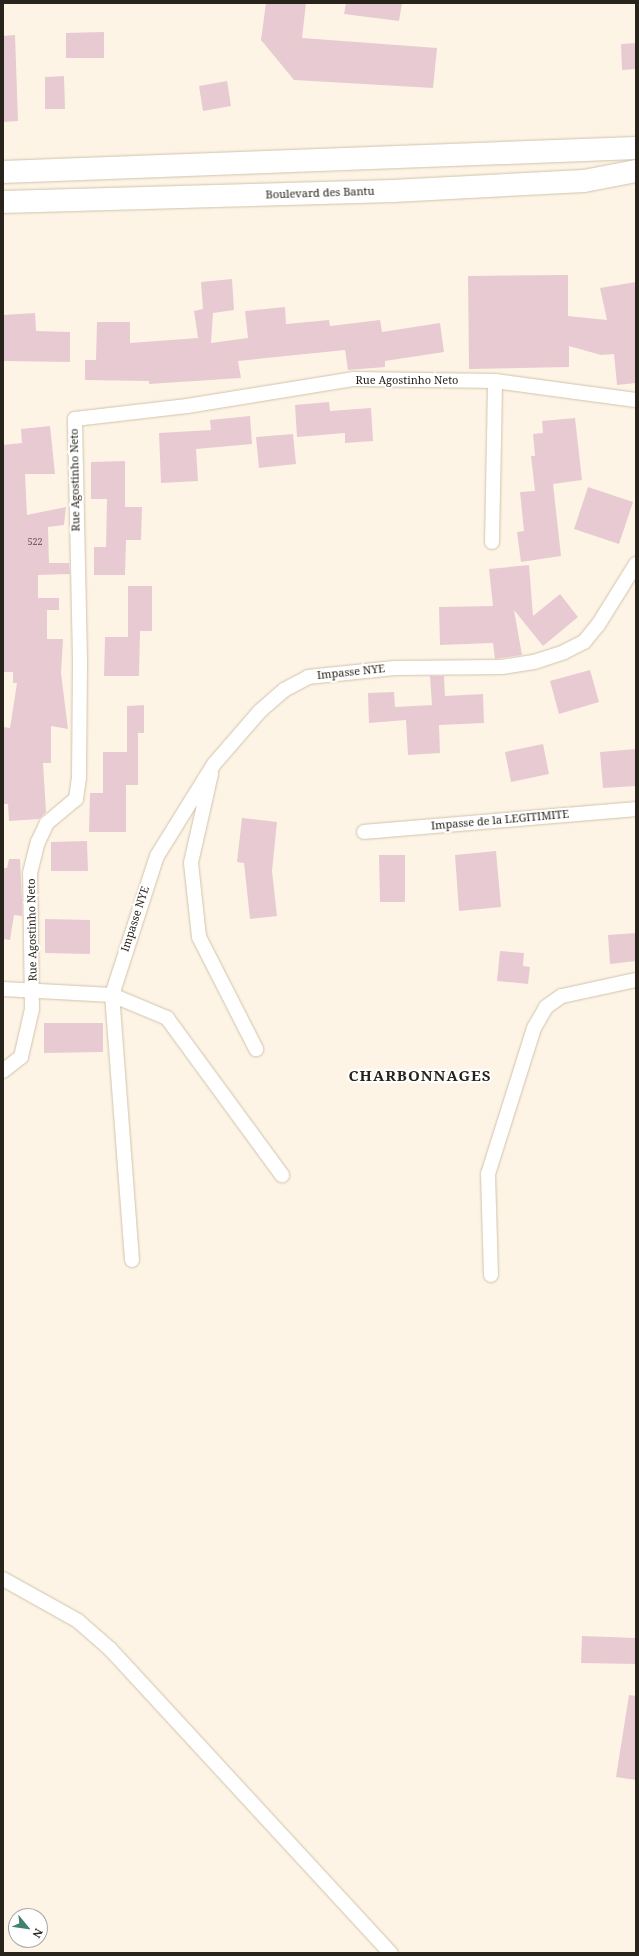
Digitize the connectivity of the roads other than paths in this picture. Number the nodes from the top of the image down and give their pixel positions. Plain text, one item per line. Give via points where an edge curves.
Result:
1 (636, 134) edge
2 (636, 148) edge
3 (559, 152) junction
4 (636, 171) edge
5 (3, 172) edge
6 (584, 181) junction
7 (636, 186) edge
8 (3, 202) edge
9 (495, 381) junction
10 (636, 400) edge
11 (492, 542) dead end
12 (636, 564) edge
13 (214, 764) junction
14 (636, 809) edge
15 (364, 832) dead end
16 (636, 980) edge
17 (3, 990) edge
18 (33, 993) junction
19 (112, 995) junction
20 (256, 1049) dead end
21 (3, 1071) edge
22 (282, 1175) dead end
23 (132, 1260) dead end
24 (491, 1274) dead end
25 (3, 1579) edge
26 (391, 1953) edge

1 - 3 highway
2 - 3 highway
3 - 5 highway
4 - 6 highway, Boulevard des Bantu
6 - 7 highway via 606,188
6 - 8 highway, Boulevard des Bantu
9 - 10 street, Rue Agostinho Neto
9 - 11 street
9 - 18 street, Rue Agostinho Neto via 353,379 187,406 75,419 80,669 78,778 76,799 47,823 30,873
12 - 13 street, Impasse NYE via 594,631 584,642 564,652 534,662 502,667 395,668 308,677 284,690 260,711
13 - 19 street, Impasse NYE via 157,856
13 - 20 street via 191,863 199,937
14 - 15 street, Impasse de la LEGITIMITE
16 - 24 street via 562,996 546,1007 534,1028 488,1174
17 - 18 street
18 - 19 street
18 - 21 street via 21,1057
19 - 22 street via 167,1018
19 - 23 street
25 - 26 street via 78,1621 110,1649

